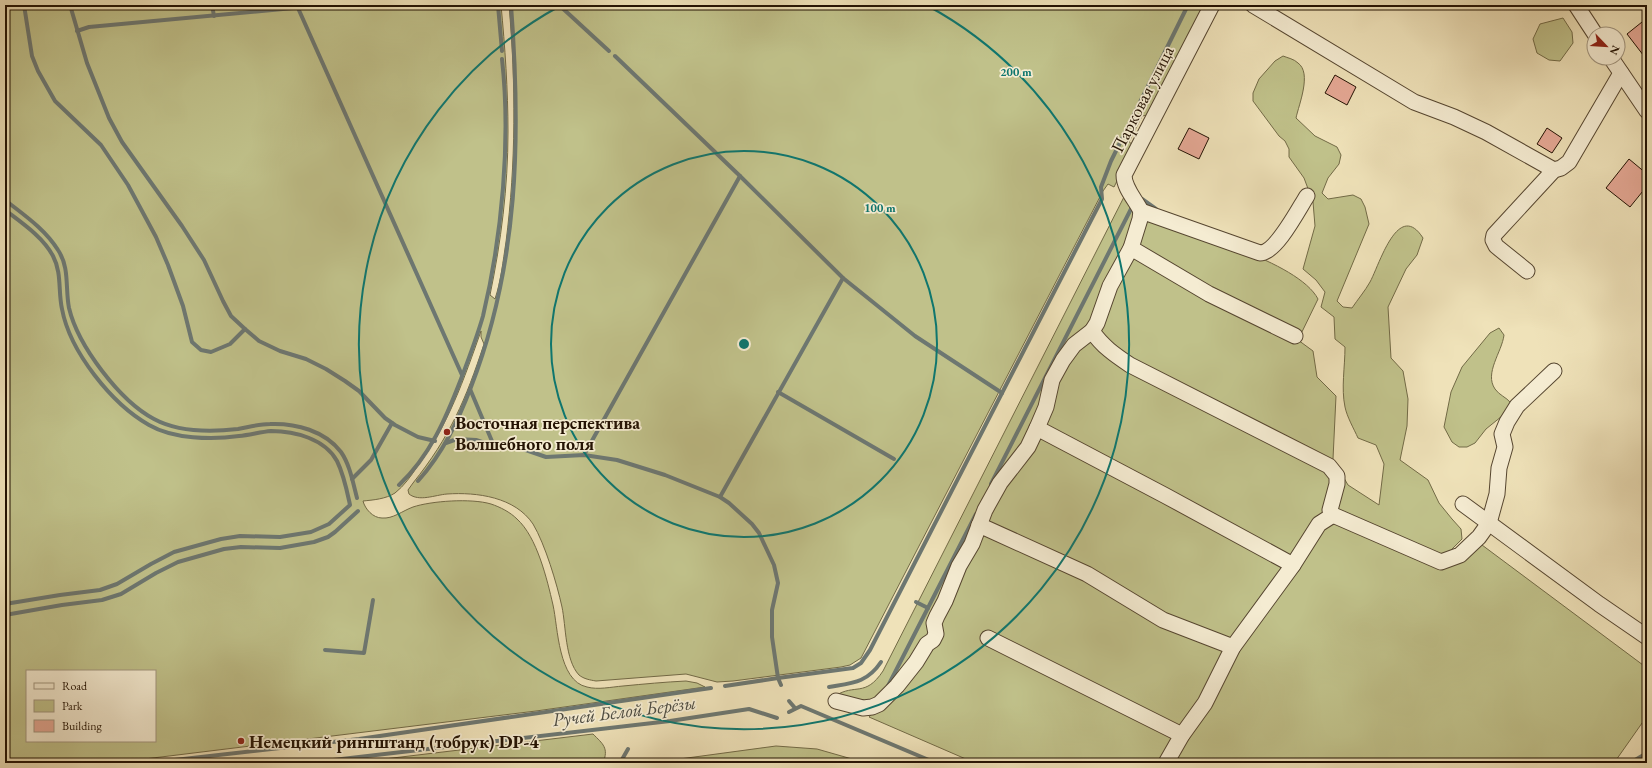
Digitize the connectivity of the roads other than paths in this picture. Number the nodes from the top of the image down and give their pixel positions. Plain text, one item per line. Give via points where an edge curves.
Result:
1 (1212, 5) edge
2 (1253, 5) edge
3 (1576, 5) edge
4 (1590, 26) edge
5 (1617, 66) edge
6 (1621, 72) junction
7 (1642, 93) edge
8 (1647, 110) edge
9 (1554, 170) junction
10 (1307, 196) dead end
11 (1141, 211) junction
12 (1131, 248) junction
13 (1527, 271) dead end
14 (1092, 331) junction
15 (1295, 336) dead end
16 (1554, 371) dead end
17 (1037, 428) junction
18 (1463, 504) dead end
19 (1333, 515) junction
20 (1489, 523) junction
21 (979, 525) junction
22 (1293, 565) junction
23 (1647, 637) edge
24 (988, 638) dead end
25 (1233, 647) junction
26 (836, 701) dead end
27 (1182, 735) junction
28 (1166, 763) edge

1 - 11 street, Парковая улица via 1124,175 1126,186
2 - 9 street via 1414,102 1486,132
3 - 4 street
5 - 6 street
6 - 7 street
6 - 9 street via 1569,162
7 - 8 street
9 - 13 street via 1492,240
10 - 11 street via 1279,239 1264,253
11 - 12 street
12 - 14 street via 1107,292 1098,323
12 - 15 street via 1209,294
14 - 17 street via 1074,344 1062,360 1052,380 1046,407
14 - 19 street via 1104,346 1130,365 1329,466 1337,476 1338,484 1330,510
16 - 20 street via 1517,406 1507,422 1502,434 1505,448
17 - 21 street via 1028,446 1000,483
17 - 22 street
18 - 20 street
19 - 20 street via 1441,562 1460,555
19 - 22 street via 1319,524
20 - 23 street
21 - 25 street via 1087,574 1163,620
21 - 26 street via 934,623 936,634 901,682 872,707 863,708
22 - 25 street
24 - 27 street
25 - 27 street via 1206,703
27 - 28 street

